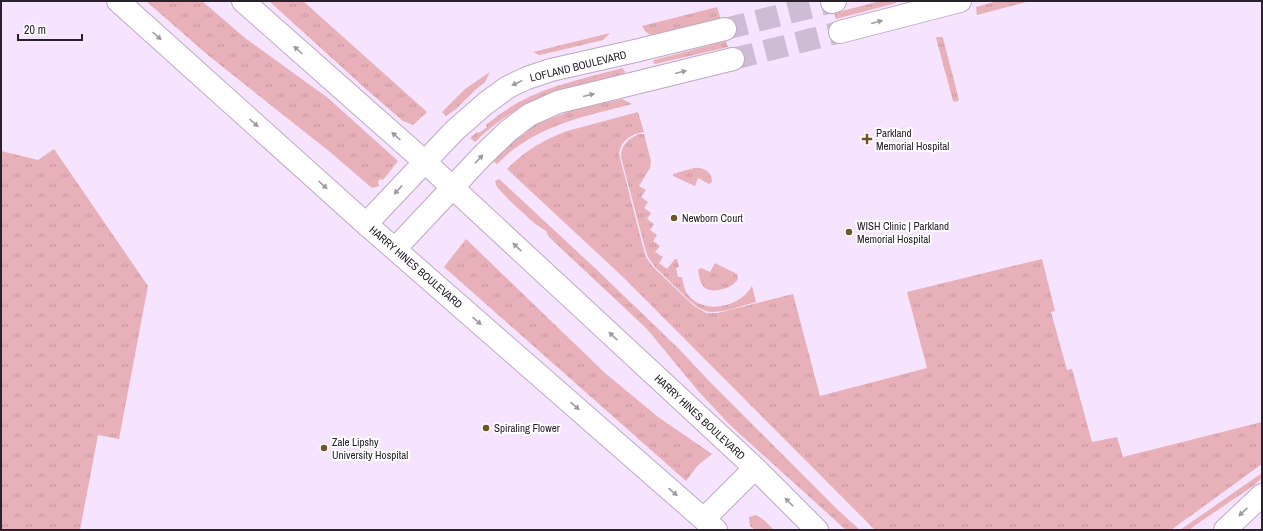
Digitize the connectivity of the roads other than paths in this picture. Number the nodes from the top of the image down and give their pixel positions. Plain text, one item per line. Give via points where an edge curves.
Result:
1 (118, 1) edge
2 (243, 1) edge
3 (960, 1) edge
4 (725, 29) tunnel mouth
5 (840, 32) tunnel mouth
6 (636, 52) junction
7 (733, 59) tunnel mouth
8 (643, 82) junction
9 (425, 162) junction
10 (453, 187) junction
11 (366, 224) junction
12 (395, 249) junction
13 (755, 468) junction
14 (1262, 495) edge
15 (710, 524) edge
16 (817, 530) edge
17 (1225, 530) edge

1 -> 11 main road, HARRY HINES BOULEVARD
9 -> 2 main road, HARRY HINES BOULEVARD
5 -> 3 main road
4 - 6 main road, LOFLAND BOULEVARD
6 - 8 main road
6 -> 9 main road, LOFLAND BOULEVARD via 552,70 508,87 458,126
8 -> 7 main road
10 -> 8 main road via 508,131 529,115 558,102
9 - 10 main road, HARRY HINES BOULEVARD
9 -> 11 main road, LOFLAND BOULEVARD
10 - 12 main road
13 -> 10 main road, HARRY HINES BOULEVARD
11 - 12 main road, HARRY HINES BOULEVARD
12 -> 15 main road, HARRY HINES BOULEVARD
13 - 15 main road
16 -> 13 main road, HARRY HINES BOULEVARD
14 -> 17 main road

